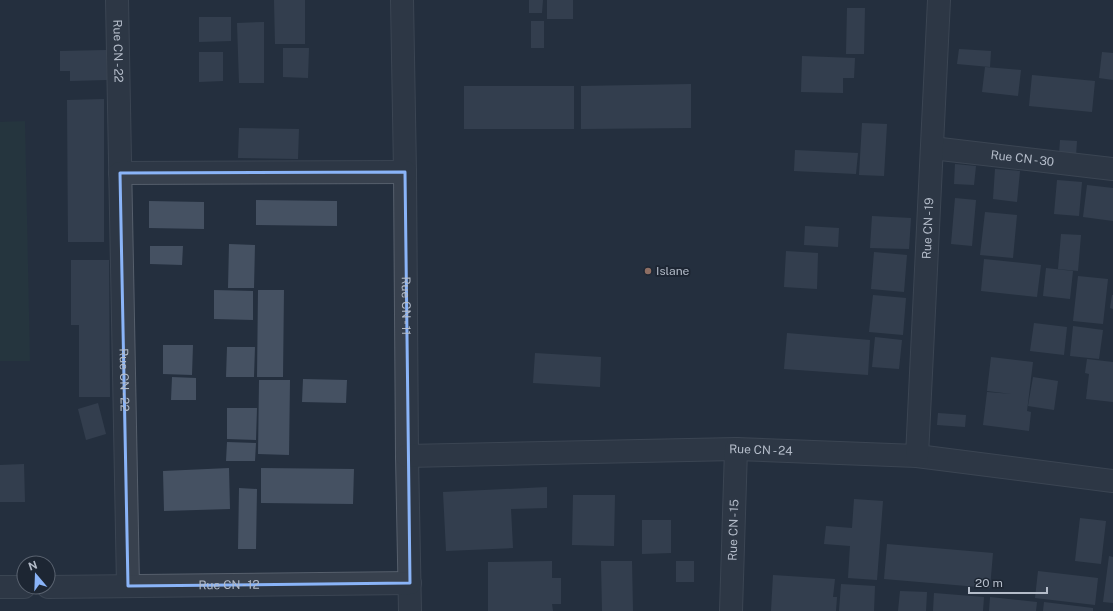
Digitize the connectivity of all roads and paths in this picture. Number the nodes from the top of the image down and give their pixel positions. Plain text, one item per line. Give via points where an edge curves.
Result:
1 (117, 0) edge
2 (402, 0) edge
3 (939, 0) edge
4 (932, 148) junction
5 (1113, 169) edge
6 (405, 172) junction
7 (120, 173) junction
8 (736, 449) junction
9 (407, 456) junction
10 (917, 456) junction
11 (1113, 480) edge
12 (410, 583) junction
13 (128, 586) junction
14 (0, 587) edge
15 (16, 587) edge
16 (56, 587) edge
17 (410, 611) edge
18 (731, 611) edge

1 - 7 street, Rue CN - 22
2 - 6 street, Rue CN - 11
3 - 4 street, Rue CN - 19
4 - 5 street, Rue CN - 30
4 - 10 street, Rue CN - 19
6 - 7 street
6 - 9 street, Rue CN - 11
7 - 13 street, Rue CN - 22
8 - 9 street, Rue CN - 24
8 - 10 street, Rue CN - 24
8 - 18 street, Rue CN - 15
9 - 12 street, Rue CN - 11
10 - 11 street, Rue CN - 24
12 - 13 street, Rue CN - 12
12 - 17 street, Rue CN - 11
13 - 16 street, Rue CN - 12
14 - 15 street

